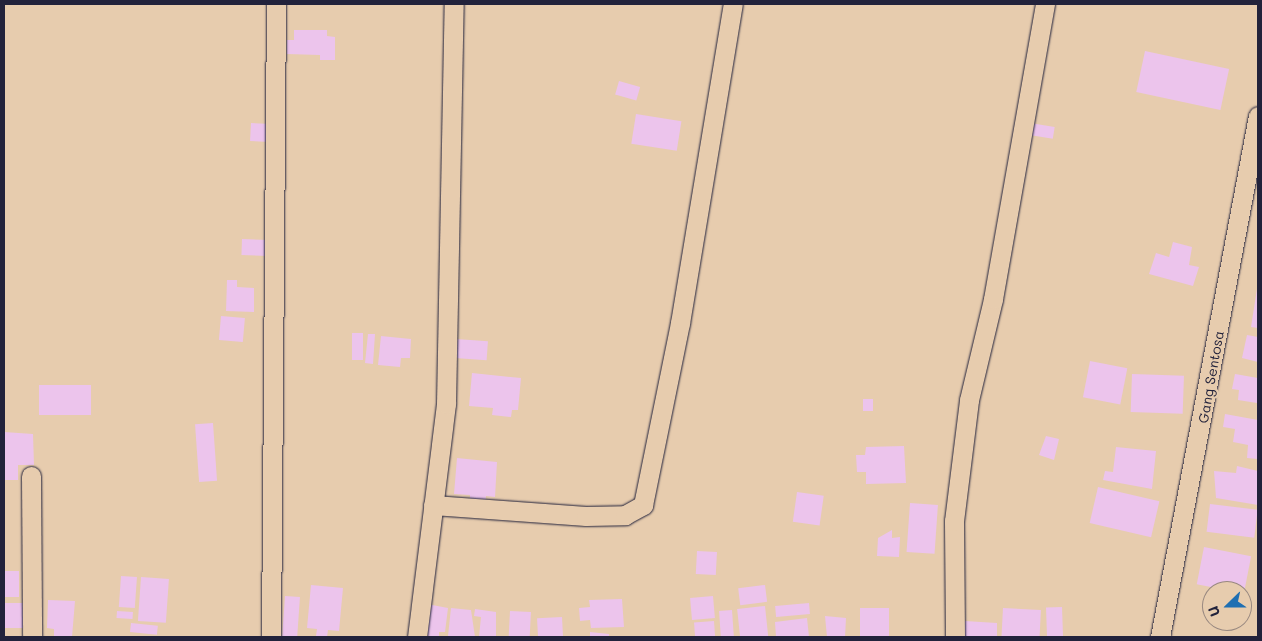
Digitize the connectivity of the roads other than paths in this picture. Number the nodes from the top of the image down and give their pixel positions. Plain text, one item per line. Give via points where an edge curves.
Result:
1 (276, 4) edge
2 (454, 4) edge
3 (733, 4) edge
4 (1045, 4) edge
5 (1258, 116) edge
6 (31, 476) dead end
7 (433, 505) junction
8 (32, 637) edge
9 (272, 637) edge
10 (418, 637) edge
11 (955, 637) edge
12 (1160, 637) edge

1 - 9 street
2 - 7 street via 446,404
3 - 7 street via 680,323 642,505 625,515 586,516
4 - 11 street via 994,299 970,400 954,521
5 - 12 street, Gang Sentosa
6 - 8 street
7 - 10 street

